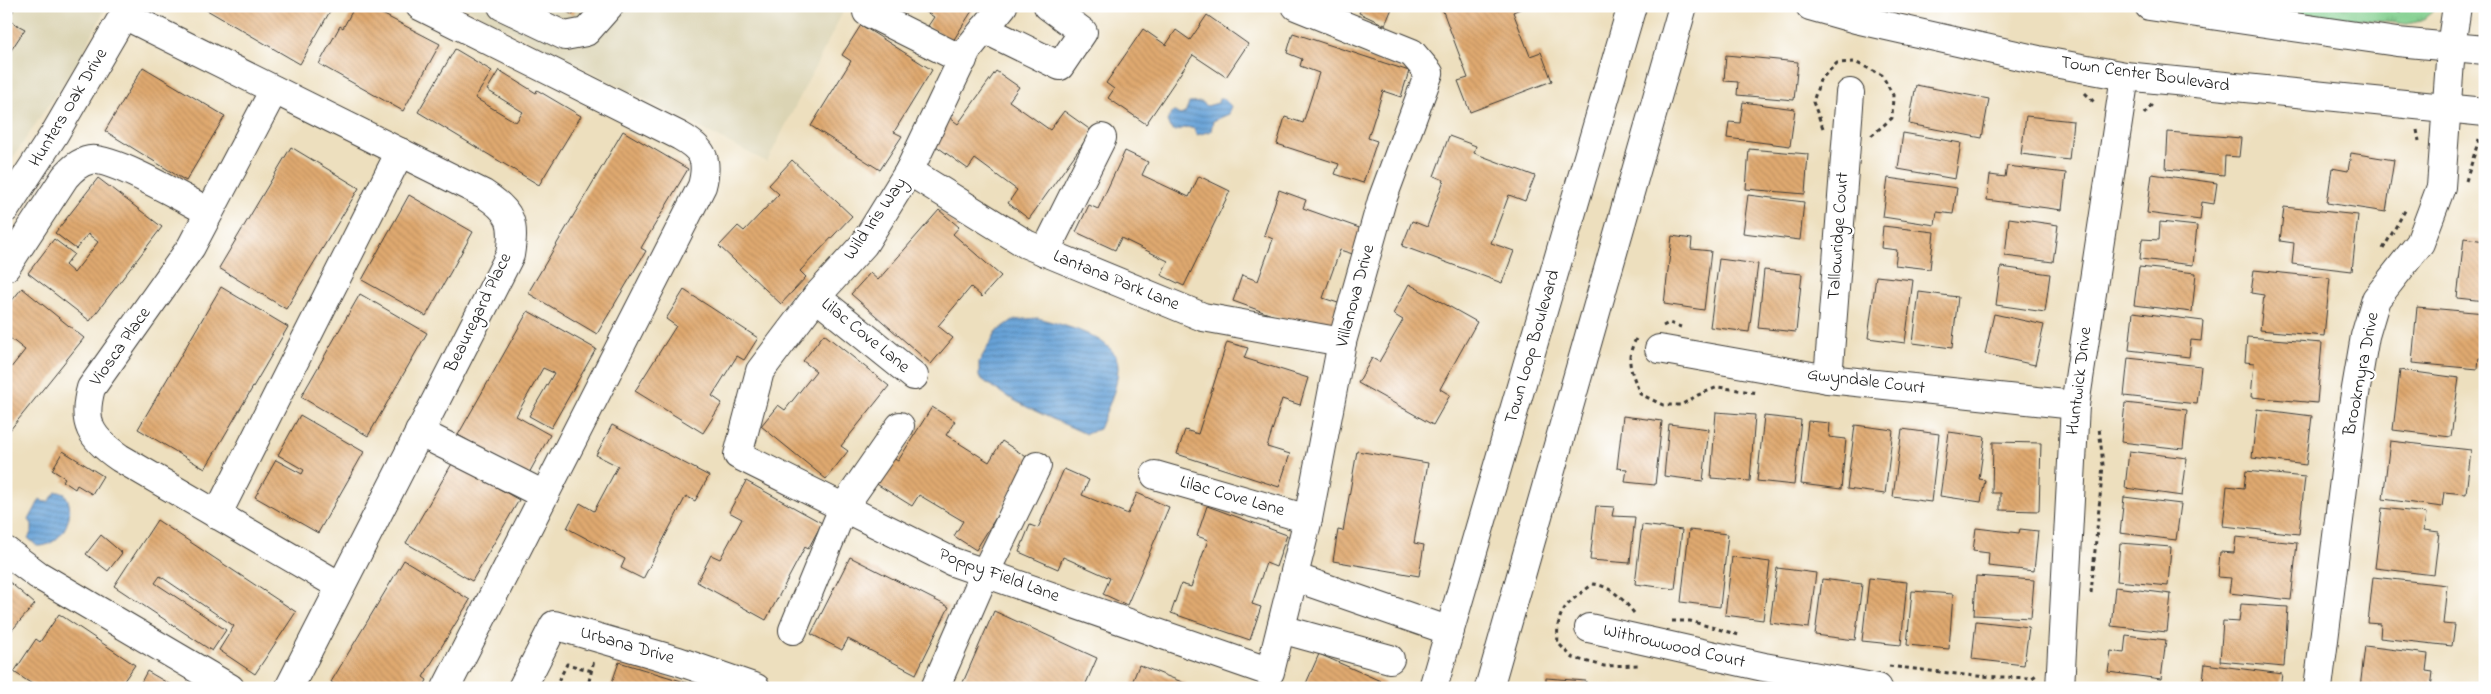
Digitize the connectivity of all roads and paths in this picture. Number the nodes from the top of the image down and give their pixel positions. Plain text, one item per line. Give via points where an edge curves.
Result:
1 (420, 6) edge
2 (502, 6) edge
3 (608, 6) edge
4 (1003, 6) edge
5 (1048, 6) edge
6 (1296, 6) edge
7 (1632, 6) edge
8 (1683, 6) edge
9 (1810, 6) edge
10 (2149, 6) edge
11 (2400, 6) edge
12 (2457, 6) edge
13 (127, 11) edge
14 (867, 12) dead end
15 (2399, 13) dead end
16 (984, 29) junction
17 (2451, 47) junction
18 (2485, 50) edge
19 (962, 60) junction
20 (2125, 76) junction
21 (2079, 87) dead end
22 (274, 90) junction
23 (1850, 93) dead end
24 (2155, 101) dead end
25 (2448, 109) junction
26 (2095, 114) dead end
27 (2142, 115) dead end
28 (2482, 124) edge
29 (1825, 131) dead end
30 (1102, 138) dead end
31 (1866, 140) dead end
32 (400, 152) junction
33 (909, 171) junction
34 (2464, 189) dead end
35 (6, 208) edge
36 (209, 212) junction
37 (1045, 252) junction
38 (6, 267) edge
39 (816, 297) junction
40 (1686, 332) dead end
41 (1653, 337) junction
42 (1342, 342) junction
43 (914, 376) dead end
44 (1828, 379) junction
45 (1762, 393) dead end
46 (2075, 405) junction
47 (2099, 421) dead end
48 (900, 426) dead end
49 (419, 432) junction
50 (738, 455) joint
51 (1037, 466) dead end
52 (1155, 475) dead end
53 (544, 495) junction
54 (843, 508) junction
55 (217, 515) junction
56 (1308, 519) junction
57 (6, 551) edge
58 (985, 573) junction
59 (1294, 578) junction
60 (340, 586) junction
61 (2090, 601) dead end
62 (1640, 620) dead end
63 (1670, 621) dead end
64 (1588, 628) dead end
65 (1281, 629) junction
66 (793, 630) dead end
67 (1450, 631) junction
68 (1747, 638) dead end
69 (1390, 659) dead end
70 (1642, 665) dead end
71 (592, 671) dead end
72 (1270, 672) joint
73 (1883, 677) edge
74 (2051, 680) edge
75 (230, 688) edge
76 (289, 688) edge
77 (446, 688) edge
78 (522, 688) edge
79 (555, 688) edge
80 (756, 688) edge
81 (936, 688) edge
82 (1433, 688) edge
83 (1489, 688) edge
84 (2318, 688) edge

1 - 53 street via 680,136 695,145 703,156 706,170 702,186
2 - 3 street via 565,36 586,32
4 - 16 street, Wild Iris Way
5 - 16 street via 1083,32 1060,66
6 - 42 street, Villanova Drive via 1412,53 1429,73 1382,200
7 - 67 street, Town Loop Boulevard
8 - 83 street
9 - 20 street, Town Center Boulevard via 2038,60
10 - 17 street
11 - 15 path
12 - 17 street, Brookmyra Drive
13 - 22 street, Beauregard Place
13 - 35 street, Hunters Oak Drive via 55,133
14 - 19 street
16 - 19 street, Wild Iris Way
17 - 18 street
17 - 25 street, Brookmyra Drive
19 - 33 street, Wild Iris Way
20 - 25 street, Town Center Boulevard
20 - 46 street, Huntwick Drive
21 - 26 path via 2096,104
22 - 32 street, Beauregard Place
22 - 36 street, Viosca Place
23 - 44 street, Tallowridge Court
24 - 27 path
25 - 28 street, Town Center Boulevard
25 - 84 street, Brookmyra Drive via 2441,187 2420,243 2376,299 2365,336
28 - 34 path
29 - 31 path via 1813,102 1820,80 1837,64 1855,62 1882,75 1892,95 1892,118
30 - 37 street
32 - 49 street, Beauregard Place via 500,204 509,216 514,232 510,256
32 - 55 street
33 - 37 street, Lantana Park Lane via 1026,244
33 - 39 street, Wild Iris Way via 864,244
36 - 38 street via 104,160 90,160 76,166 65,177
36 - 55 street, Viosca Place via 175,271 91,388 86,407 89,429 101,445
37 - 42 street, Lantana Park Lane via 1203,317
39 - 43 street, Lilac Cove Lane
39 - 50 street, Wild Iris Way via 760,371
40 - 41 path via 1669,323
41 - 44 street, Gwyndale Court
41 - 45 path via 1629,353 1640,394 1663,405 1681,405 1718,387
42 - 56 street, Villanova Drive
44 - 46 street, Gwyndale Court
46 - 74 street, Huntwick Drive
47 - 61 path via 2103,466
48 - 54 street
49 - 53 street
49 - 60 street, Beauregard Place
50 - 54 street, Poppy Field Lane
51 - 58 street
52 - 56 street, Lilac Cove Lane
53 - 77 street
54 - 58 street, Poppy Field Lane via 953,562
54 - 66 street
55 - 60 street, Viosca Place
56 - 59 street, Villanova Drive
57 - 75 street via 38,575
58 - 72 street, Poppy Field Lane
58 - 81 street
59 - 65 street, Villanova Drive
59 - 67 street
60 - 76 street, Beauregard Place
62 - 70 path via 1605,585 1593,584 1565,604 1556,624 1558,643 1573,658 1604,666
63 - 68 path via 1690,621
64 - 73 street, Withrowwood Court via 1764,667
65 - 69 street
65 - 72 street, Villanova Drive
67 - 82 street, Town Loop Boulevard
71 - 79 path via 567,664
73 - 74 path via 1974,676
78 - 80 street, Urbana Drive via 554,625 678,661

